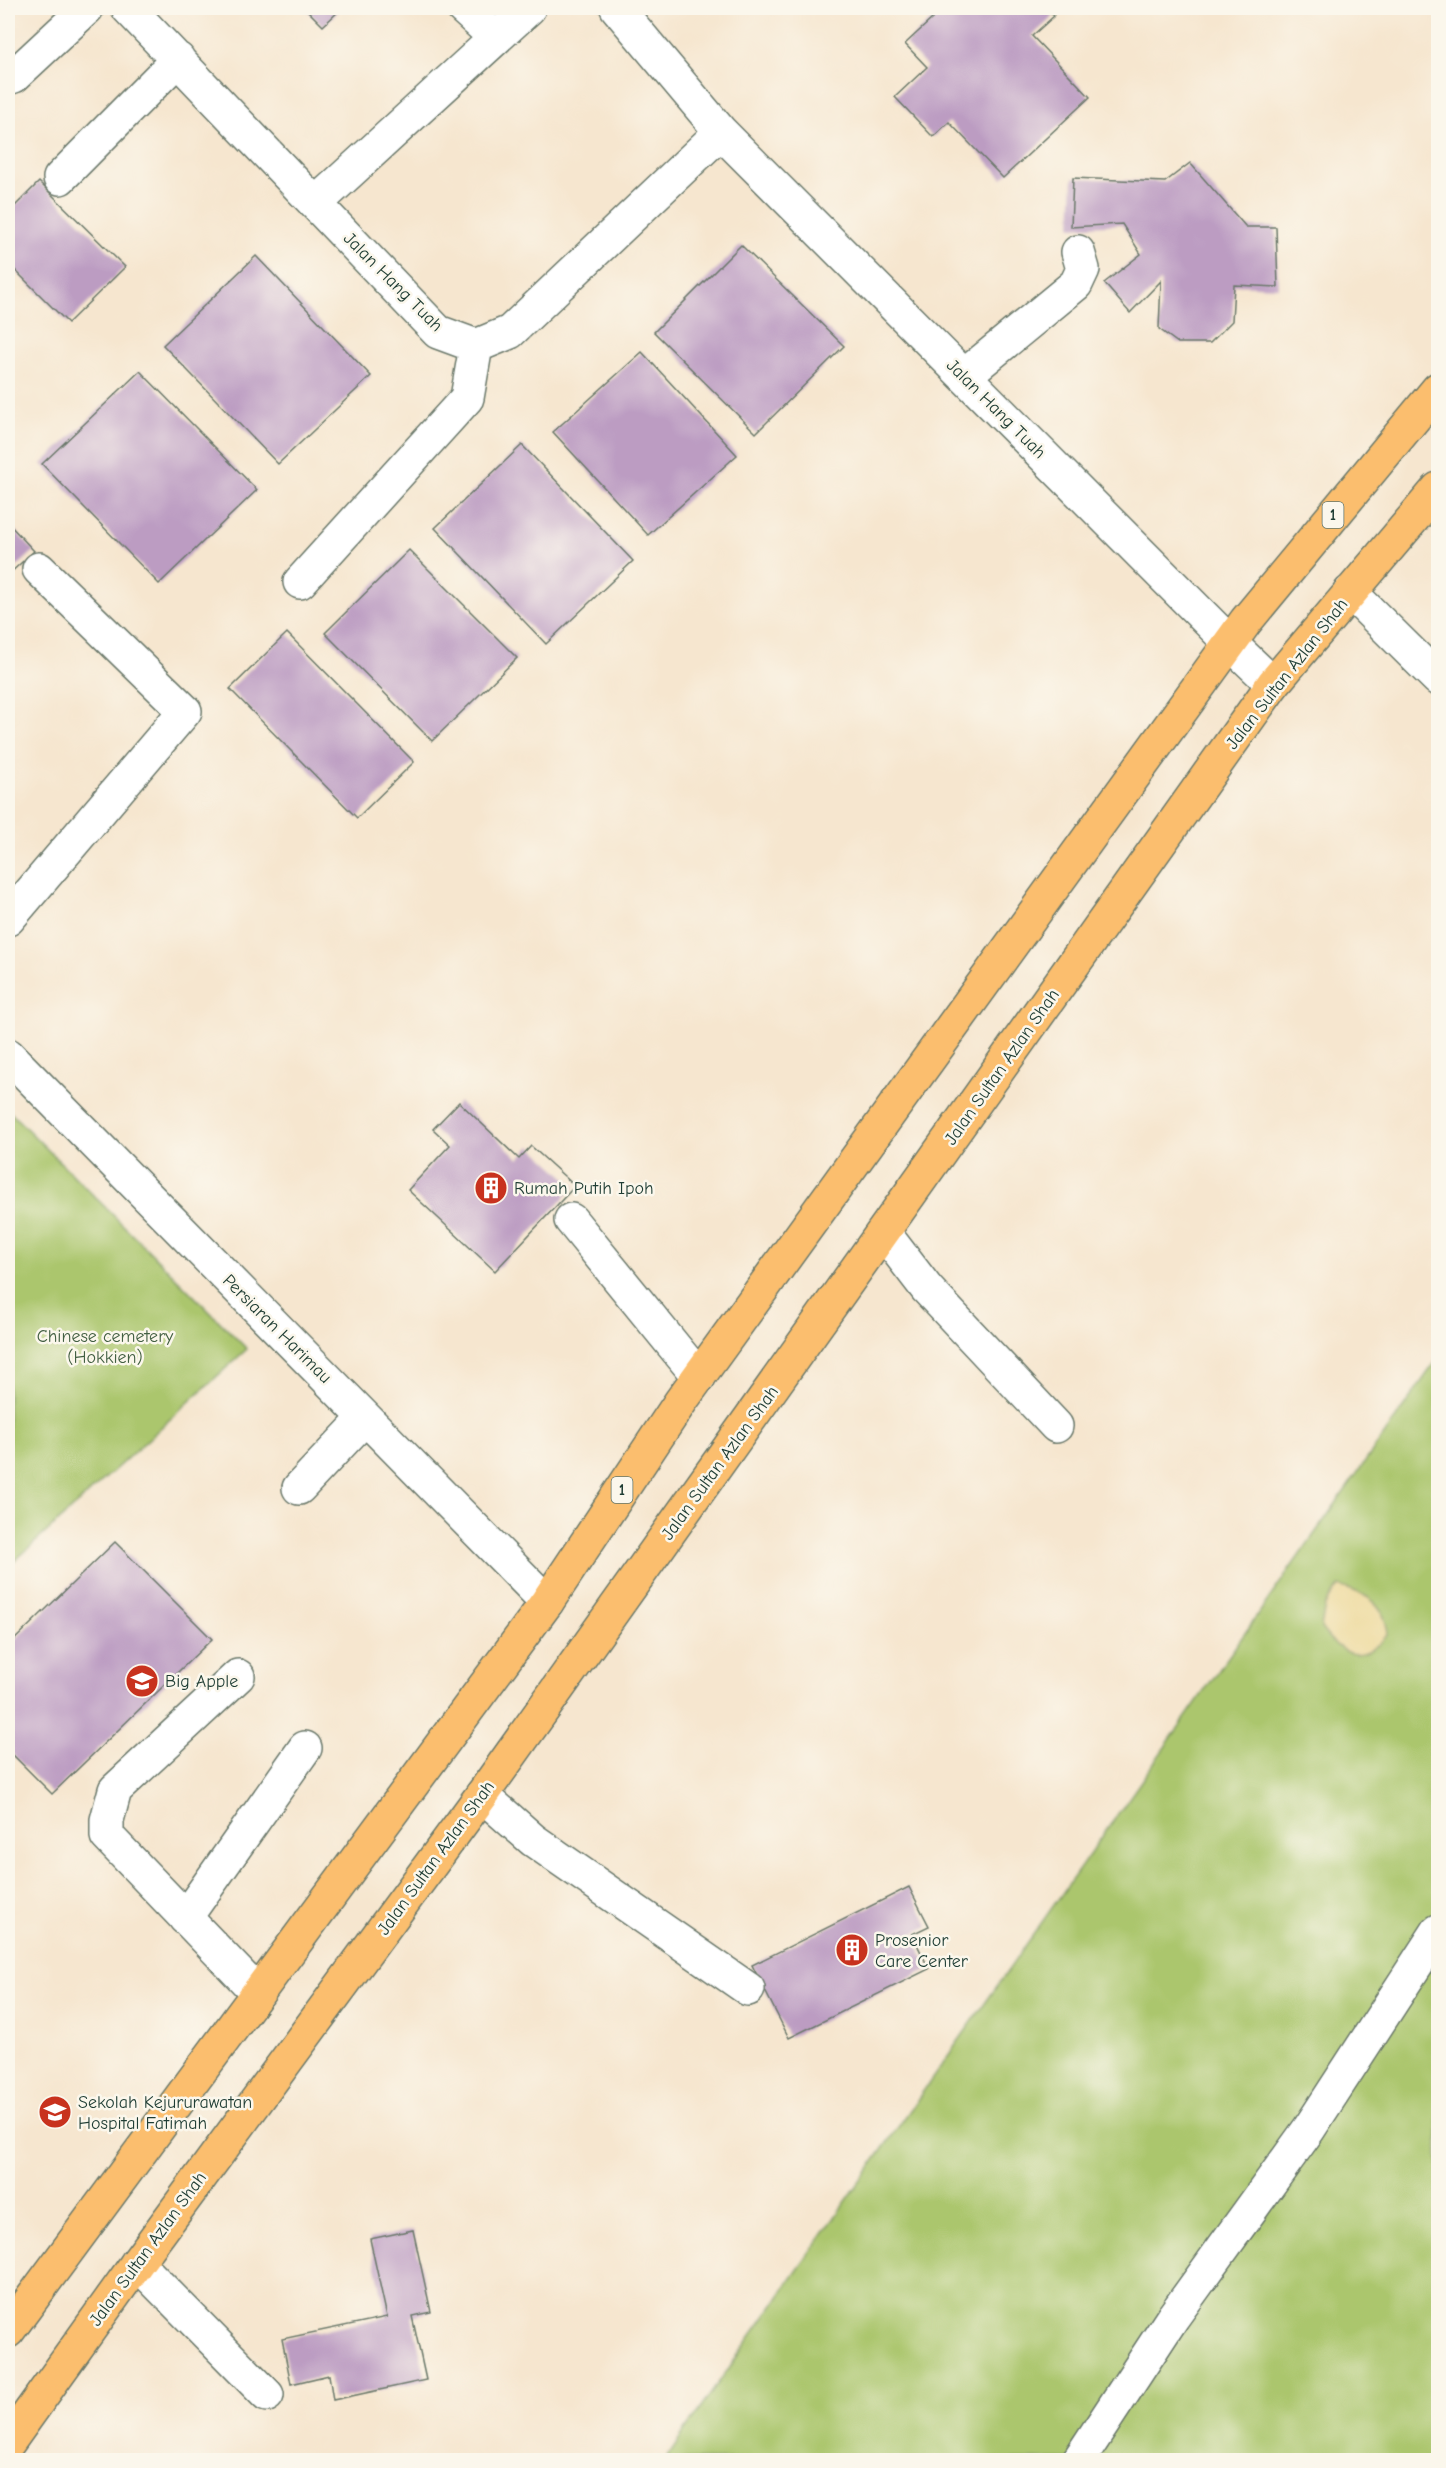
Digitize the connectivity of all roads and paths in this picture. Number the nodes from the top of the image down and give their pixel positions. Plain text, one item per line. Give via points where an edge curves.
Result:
1 (87, 8) edge
2 (128, 8) edge
3 (463, 8) edge
4 (529, 8) edge
5 (616, 8) edge
6 (496, 38) junction
7 (178, 59) junction
8 (8, 78) edge
9 (721, 132) junction
10 (60, 178) dead end
11 (316, 203) junction
12 (1078, 252) dead end
13 (476, 346) junction
14 (964, 376) junction
15 (1438, 388) edge
16 (1438, 489) edge
17 (39, 569) dead end
18 (300, 582) dead end
19 (1350, 592) junction
20 (1230, 643) junction
21 (1438, 679) edge
22 (1274, 684) junction
23 (8, 919) edge
24 (8, 1055) edge
25 (572, 1220) dead end
26 (884, 1233) junction
27 (699, 1377) junction
28 (365, 1418) junction
29 (1056, 1426) dead end
30 (299, 1488) dead end
31 (547, 1602) junction
32 (238, 1676) dead end
33 (305, 1748) dead end
34 (482, 1795) junction
35 (185, 1918) junction
36 (1438, 1931) edge
37 (748, 1989) dead end
38 (258, 1993) junction
39 (137, 2263) junction
40 (8, 2331) edge
41 (267, 2395) dead end
42 (8, 2443) edge
43 (1080, 2460) edge

1 - 8 street
2 - 7 street, Jalan Hang Tuah
3 - 6 street
4 - 6 street
5 - 9 street, Jalan Hang Tuah
6 - 11 street
7 - 10 street
7 - 11 street, Jalan Hang Tuah
9 - 13 street via 510,332
9 - 14 street, Jalan Hang Tuah
11 - 13 street, Jalan Hang Tuah via 438,332
12 - 14 street via 1083,268 1076,284
13 - 18 street via 467,398
14 - 20 street, Jalan Hang Tuah
15 - 20 main road, 1
16 - 19 main road, Jalan Sultan Azlan Shah
17 - 23 street via 185,711
19 - 21 street
19 - 22 main road, Jalan Sultan Azlan Shah
20 - 22 street, Jalan Hang Tuah
20 - 27 main road, 1
22 - 26 main road, Jalan Sultan Azlan Shah
24 - 28 street, Persiaran Harimau
25 - 27 street
26 - 29 street via 927,1289
26 - 34 main road, Jalan Sultan Azlan Shah
27 - 31 main road, 1
28 - 30 street
28 - 31 street, Persiaran Harimau
31 - 38 main road, 1
32 - 35 street via 115,1790 107,1820 107,1836
33 - 35 street
34 - 37 street via 533,1840
34 - 39 main road, Jalan Sultan Azlan Shah
35 - 38 street
36 - 43 street via 1309,2129 1173,2317
38 - 40 main road, 1
39 - 41 street
39 - 42 main road, Jalan Sultan Azlan Shah

